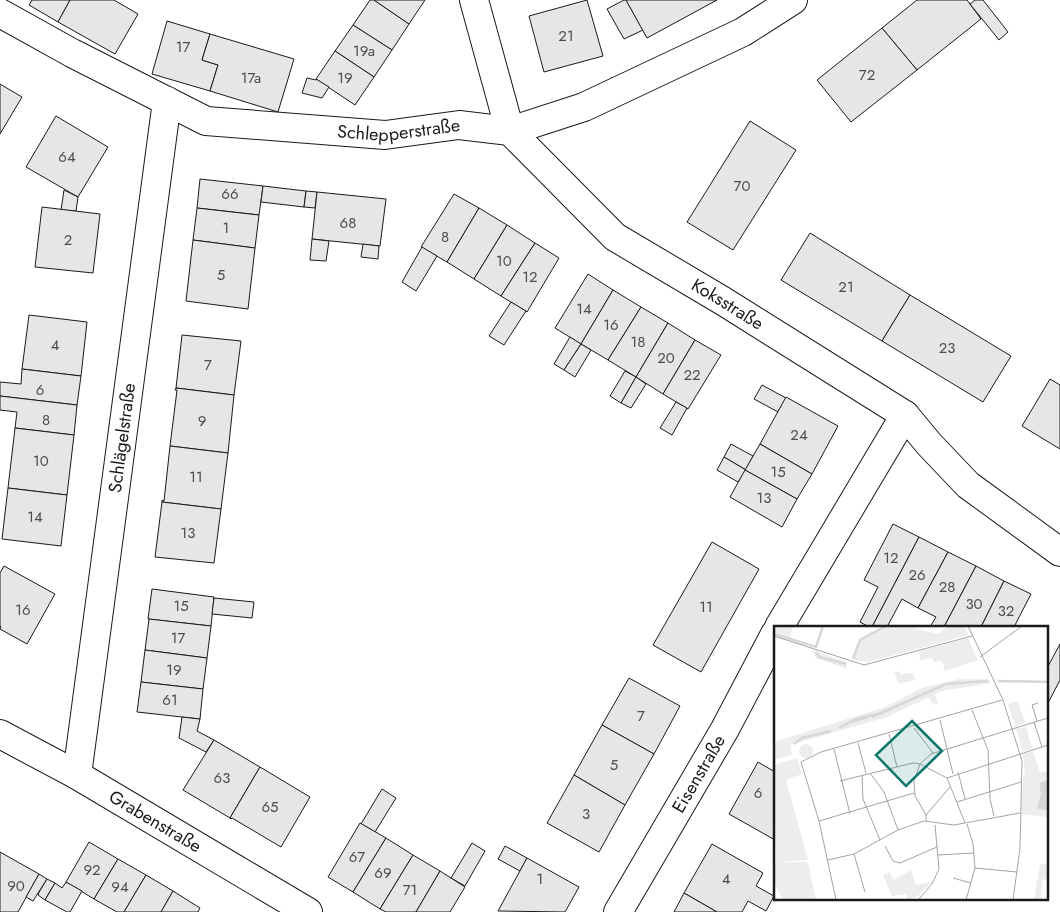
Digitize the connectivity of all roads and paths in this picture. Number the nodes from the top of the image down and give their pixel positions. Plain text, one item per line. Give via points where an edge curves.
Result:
1 (474, 0) edge
2 (793, 0) edge
3 (0, 13) edge
4 (168, 101) junction
5 (510, 131) junction
6 (905, 415) junction
7 (1060, 552) edge
8 (780, 626) edge
9 (774, 636) edge
10 (0, 734) edge
11 (77, 775) junction
12 (308, 912) edge
13 (618, 912) edge

1 - 5 street, Koksstraße
2 - 5 street, Schlepperstraße via 743,32 584,107
3 - 4 street, Schlepperstraße
4 - 5 street, Schlepperstraße via 206,121 216,122 384,135 459,125
4 - 11 street, Schlägelstraße
5 - 6 street, Koksstraße via 615,237
6 - 7 street, Koksstraße via 968,485
6 - 8 street
9 - 13 street, Eisenstraße via 726,729
10 - 11 street, Grabenstraße
11 - 12 street, Grabenstraße

